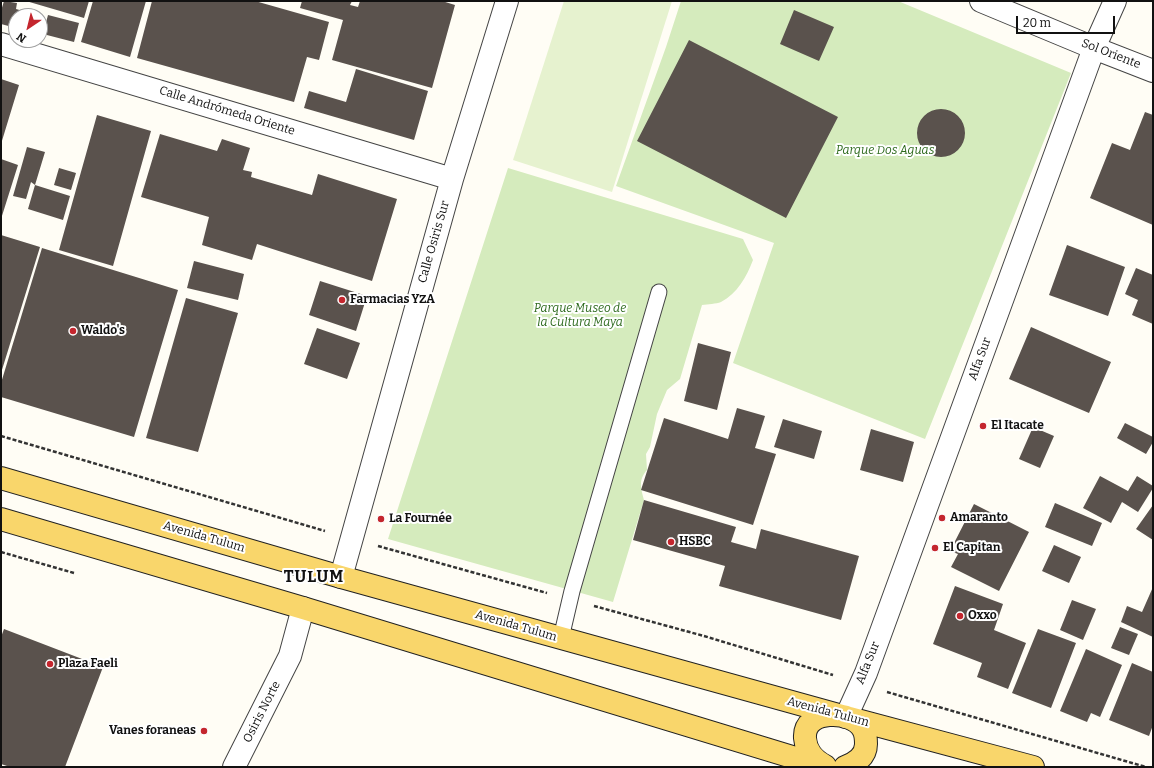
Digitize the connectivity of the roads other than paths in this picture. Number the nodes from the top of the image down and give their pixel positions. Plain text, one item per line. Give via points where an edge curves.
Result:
1 (507, 1) edge
2 (981, 1) edge
3 (1115, 1) edge
4 (1, 44) edge
5 (1094, 48) junction
6 (1153, 71) edge
7 (452, 179) junction
8 (659, 292) dead end
9 (1, 478) edge
10 (1, 520) edge
11 (341, 577) junction
12 (303, 608) junction
13 (561, 638) junction
14 (846, 717) junction
15 (234, 767) edge
16 (826, 767) edge
17 (845, 767) edge
18 (1033, 767) edge

1 - 7 street, Calle Osiris Sur
2 - 5 street, Sol Oriente
3 - 5 street, Alfa Sur
4 - 7 street, Calle Andrómeda Oriente
5 - 6 street, Sol Oriente
5 - 14 street, Alfa Sur via 866,673
7 - 11 street, Calle Osiris Sur
8 - 13 lane via 572,590
9 - 11 main road, Avenida Tulum
10 - 12 main road
11 - 13 main road, Avenida Tulum
12 - 15 street, Osiris Norte via 290,656
12 - 16 main road
13 - 14 main road, Avenida Tulum
14 - 16 main road via 820,716 809,723 804,734 805,745 811,755
14 - 17 main road via 863,729 866,750 859,761
14 - 18 main road, Avenida Tulum

